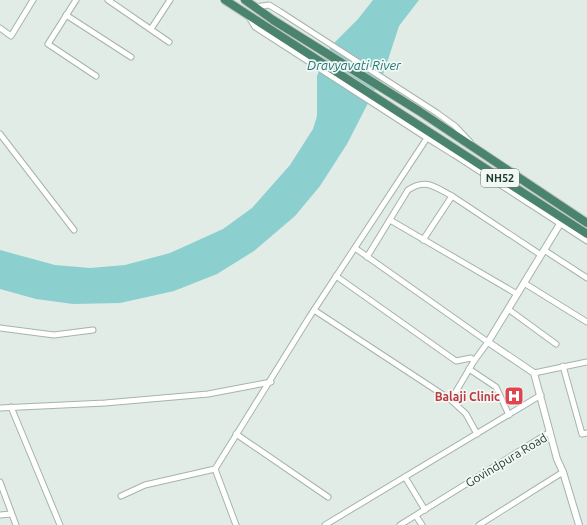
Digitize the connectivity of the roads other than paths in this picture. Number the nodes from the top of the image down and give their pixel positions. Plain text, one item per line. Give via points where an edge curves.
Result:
1 (33, 0) edge
2 (76, 0) edge
3 (108, 0) edge
4 (170, 0) edge
5 (225, 0) edge
6 (245, 0) edge
7 (254, 7) junction
8 (66, 15) junction
9 (249, 16) junction
10 (0, 28) edge
11 (151, 30) junction
12 (169, 42) dead end
13 (131, 57) dead end
14 (96, 76) dead end
15 (0, 134) edge
16 (427, 138) junction
17 (455, 152) junction
18 (479, 152) junction
19 (452, 196) junction
20 (390, 220) junction
21 (562, 221) junction
22 (587, 223) edge
23 (74, 230) dead end
24 (587, 234) edge
25 (423, 240) junction
26 (587, 241) edge
27 (355, 248) junction
28 (543, 253) junction
29 (367, 257) junction
30 (336, 276) junction
31 (587, 278) edge
32 (524, 283) junction
33 (517, 294) junction
34 (508, 309) junction
35 (314, 310) junction
36 (587, 322) edge
37 (0, 328) edge
38 (93, 330) dead end
39 (488, 342) junction
40 (556, 344) dead end
41 (474, 361) junction
42 (587, 362) edge
43 (563, 366) junction
44 (469, 369) junction
45 (534, 372) junction
46 (270, 382) junction
47 (541, 395) junction
48 (451, 400) junction
49 (11, 407) junction
50 (0, 408) edge
51 (509, 415) junction
52 (550, 432) junction
53 (587, 433) edge
54 (236, 434) junction
55 (477, 434) junction
56 (215, 469) junction
57 (563, 472) junction
58 (405, 477) junction
59 (0, 482) edge
60 (121, 496) dead end
61 (328, 496) dead end
62 (425, 510) junction
63 (11, 514) junction
64 (0, 515) edge
65 (416, 516) junction
66 (16, 525) edge
67 (59, 525) edge
68 (236, 525) edge
69 (325, 525) edge
70 (400, 525) edge
71 (422, 525) edge
72 (479, 525) edge
73 (579, 525) edge

1 - 10 street via 11,36
2 - 8 street
3 - 11 street
4 - 11 street
5 - 9 highway, NH52
6 - 7 highway, NH52
7 - 18 highway, NH52
7 - 18 street via 269,5 438,113 455,126
8 - 13 street
8 - 14 street via 48,44
9 - 16 street via 255,27
9 - 17 highway, NH52 via 414,121
11 - 12 street
15 - 23 street
16 - 17 street
16 - 27 street
17 - 21 highway, NH52
18 - 22 highway, NH52
19 - 20 street via 424,183 418,184 408,190
19 - 25 street
19 - 28 street
20 - 25 street
20 - 29 street
21 - 24 highway, NH52
21 - 26 street
21 - 28 street
25 - 33 street
27 - 29 street
27 - 30 street
28 - 31 street
28 - 32 street
29 - 39 street
30 - 35 street
30 - 41 street via 456,361 471,358
32 - 33 street
32 - 36 street
33 - 34 street
34 - 39 street
34 - 40 street
35 - 46 street
35 - 48 street
37 - 38 street via 54,335
39 - 41 street
39 - 45 street
41 - 44 street
42 - 43 street
43 - 45 street
43 - 53 street via 582,434
44 - 48 street
44 - 51 street via 496,387
45 - 47 street
46 - 49 street via 208,394 105,403
46 - 54 street
47 - 51 street
47 - 52 street
48 - 55 street via 466,414
49 - 50 street
49 - 67 street
51 - 55 street
52 - 57 street, Govindpura Road
52 - 62 street, Govindpura Road
54 - 56 street
54 - 61 street
55 - 58 street
56 - 60 street via 145,485
56 - 68 street
57 - 72 street
57 - 73 street, Govindpura Road
58 - 62 street
58 - 69 street
59 - 63 street
62 - 65 street, Govindpura Road
63 - 64 street
63 - 66 street
65 - 70 street, Govindpura Road
65 - 71 street

